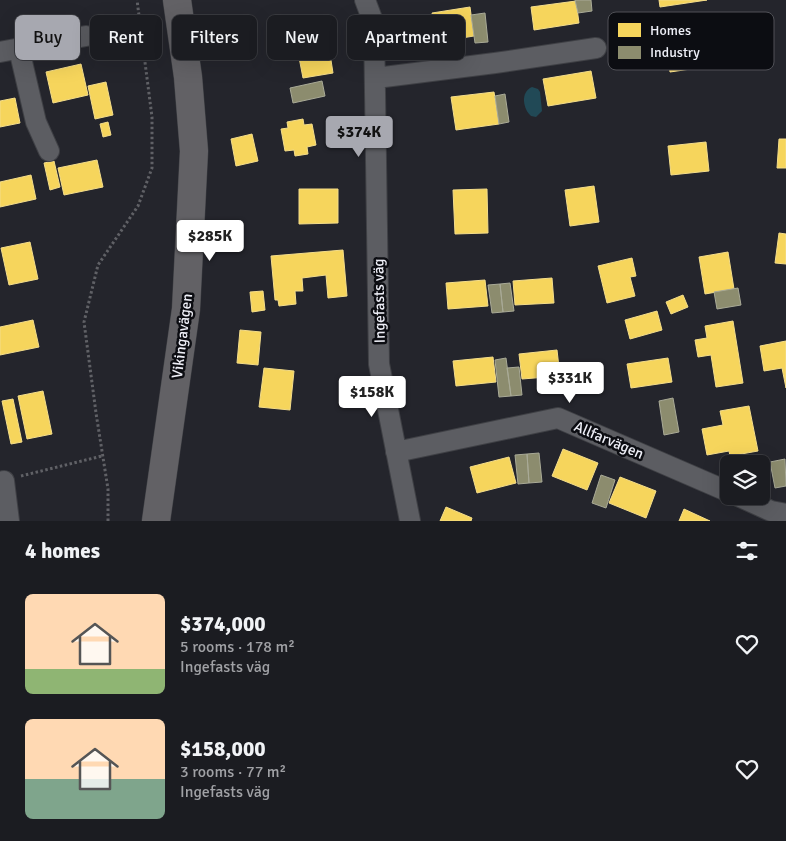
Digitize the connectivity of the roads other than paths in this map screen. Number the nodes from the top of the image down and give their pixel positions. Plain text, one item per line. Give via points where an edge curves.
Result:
1 (178, 0) edge
2 (364, 0) edge
3 (86, 36) road end
4 (596, 48) dead end
5 (9, 51) edge
6 (376, 78) junction
7 (49, 151) dead end
8 (396, 452) junction
9 (2, 482) edge
10 (720, 488) edge
11 (758, 505) edge
12 (786, 514) edge
13 (9, 521) edge
14 (156, 521) edge
15 (410, 521) edge

1 - 14 main road, Vikingavägen via 194,151 186,309
2 - 6 street, Ingefasts väg via 374,24
3 - 5 street
4 - 6 street
5 - 7 street
6 - 8 street, Ingefasts väg via 379,364
8 - 10 street, Allfarvägen via 558,418
8 - 15 street, Ingefasts väg
9 - 13 street
11 - 12 street

